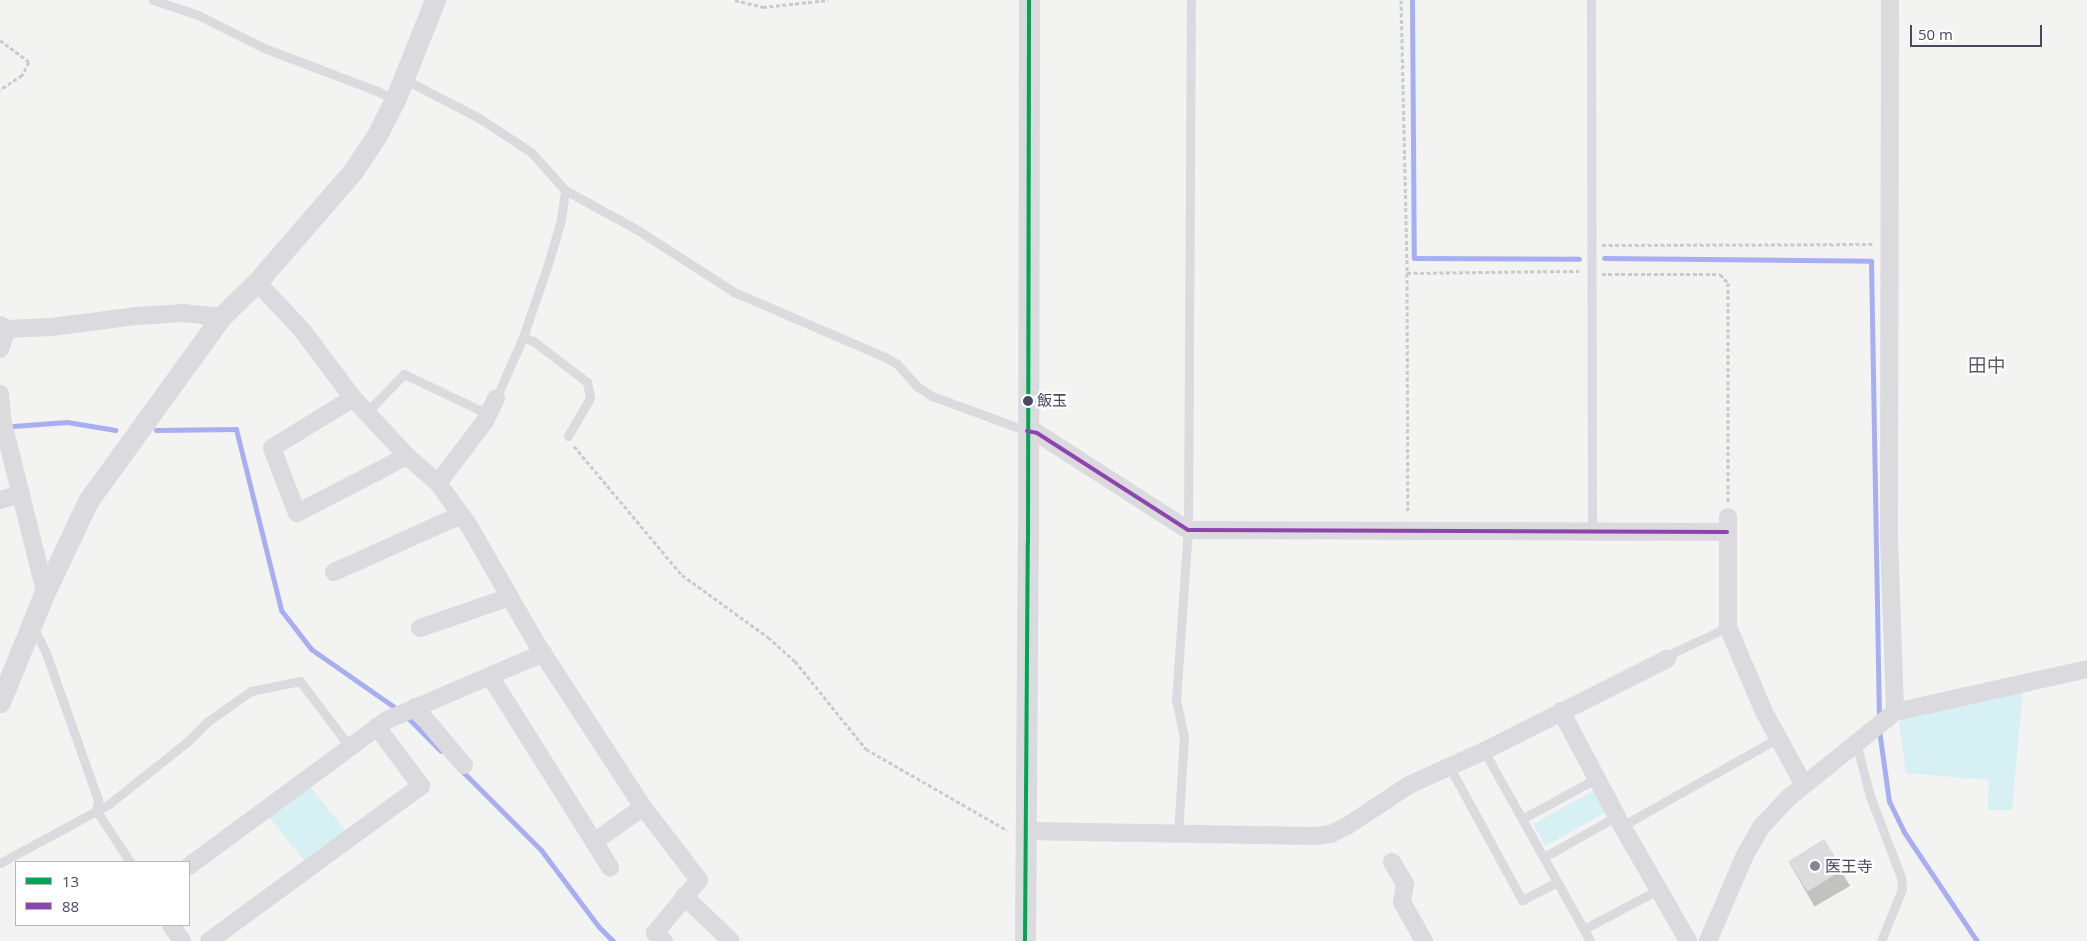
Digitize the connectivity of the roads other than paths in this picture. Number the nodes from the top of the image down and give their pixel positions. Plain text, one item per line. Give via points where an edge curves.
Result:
1 (153, 0) edge
2 (435, 0) edge
3 (1029, 0) edge
4 (1191, 0) edge
5 (1591, 0) edge
6 (1890, 0) edge
7 (404, 79) junction
8 (395, 100) junction
9 (565, 190) junction
10 (257, 282) junction
11 (221, 317) junction
12 (4, 327) edge
13 (524, 337) junction
14 (0, 349) edge
15 (0, 394) edge
16 (353, 398) junction
17 (496, 398) joint
18 (367, 412) junction
19 (488, 414) junction
20 (1027, 431) junction
21 (568, 436) road end
22 (407, 456) junction
23 (438, 483) junction
24 (21, 494) junction
25 (0, 500) edge
26 (461, 515) junction
27 (1188, 530) junction
28 (1592, 530) junction
29 (334, 572) dead end
30 (45, 592) junction
31 (510, 597) junction
32 (32, 625) junction
33 (1728, 627) junction
34 (420, 628) dead end
35 (543, 653) junction
36 (1667, 659) joint
37 (2087, 669) edge
38 (490, 676) junction
39 (0, 702) edge
40 (406, 711) junction
41 (1561, 711) junction
42 (1895, 712) junction
43 (377, 727) junction
44 (1778, 738) junction
45 (1856, 743) junction
46 (350, 747) junction
47 (1484, 751) junction
48 (464, 765) dead end
49 (1449, 766) junction
50 (1597, 778) junction
51 (1804, 785) junction
52 (643, 808) junction
53 (96, 810) junction
54 (1522, 819) junction
55 (1620, 821) junction
56 (1024, 831) junction
57 (1178, 834) junction
58 (594, 842) junction
59 (1544, 857) junction
60 (129, 861) edge
61 (1392, 862) dead end
62 (0, 863) edge
63 (190, 865) edge
64 (610, 867) dead end
65 (1557, 882) junction
66 (1658, 890) junction
67 (684, 896) junction
68 (172, 926) edge
69 (1584, 929) junction
70 (182, 941) edge
71 (209, 941) edge
72 (664, 941) edge
73 (731, 941) edge
74 (1024, 941) edge
75 (1424, 941) edge
76 (1590, 941) edge
77 (1688, 941) edge
78 (1708, 941) edge
79 (1882, 941) edge

1 - 8 lane
2 - 7 street
3 - 20 street
4 - 27 lane
5 - 28 lane
6 - 42 street via 1889,538
7 - 8 street
7 - 9 lane via 480,118 531,152
8 - 10 street via 353,171
9 - 13 lane via 557,237
9 - 20 lane via 636,229 734,292 886,357 932,396
10 - 11 street
10 - 16 street via 302,330
11 - 12 street via 183,313
11 - 30 street via 88,502
12 - 14 street
13 - 17 lane
13 - 21 lane via 587,382 590,398
15 - 24 street via 2,420
16 - 18 street
16 - 22 street via 272,448 297,513
17 - 19 street
18 - 19 lane via 404,374
18 - 22 street
19 - 23 street
20 - 27 street via 1037,433
20 - 56 street
22 - 23 street
23 - 26 street
24 - 25 street
24 - 30 street
26 - 29 street
26 - 31 street
27 - 28 street
27 - 57 lane via 1176,700 1184,738
28 - 33 street via 1728,524
30 - 32 street
31 - 34 street
31 - 35 street
32 - 39 street
32 - 53 lane via 46,653 98,800
33 - 36 lane
33 - 44 street
35 - 38 street
35 - 52 street
36 - 41 street
37 - 42 street
38 - 40 street
38 - 58 street
40 - 43 street
40 - 48 street
41 - 47 street
41 - 50 street
42 - 45 street
43 - 46 street
43 - 71 street via 421,786
44 - 51 street
44 - 55 lane
45 - 51 street
45 - 79 lane via 1870,796 1901,878 1902,889
46 - 53 lane via 300,681 251,691 207,722 187,742 109,804
46 - 63 street
47 - 49 street
47 - 54 lane
49 - 57 street via 1409,786 1331,834
49 - 65 lane via 1522,900
50 - 54 lane
50 - 55 street
51 - 78 street via 1762,826 1745,855
52 - 58 street
52 - 67 street via 699,880
53 - 60 lane
53 - 62 lane
54 - 59 lane
55 - 59 lane
55 - 66 street
56 - 57 street
56 - 74 street
58 - 64 street
59 - 65 lane
61 - 75 street via 1405,884 1402,902
65 - 69 lane
66 - 69 lane
66 - 77 street
67 - 72 street via 655,933
67 - 73 street
68 - 70 street
69 - 76 lane

